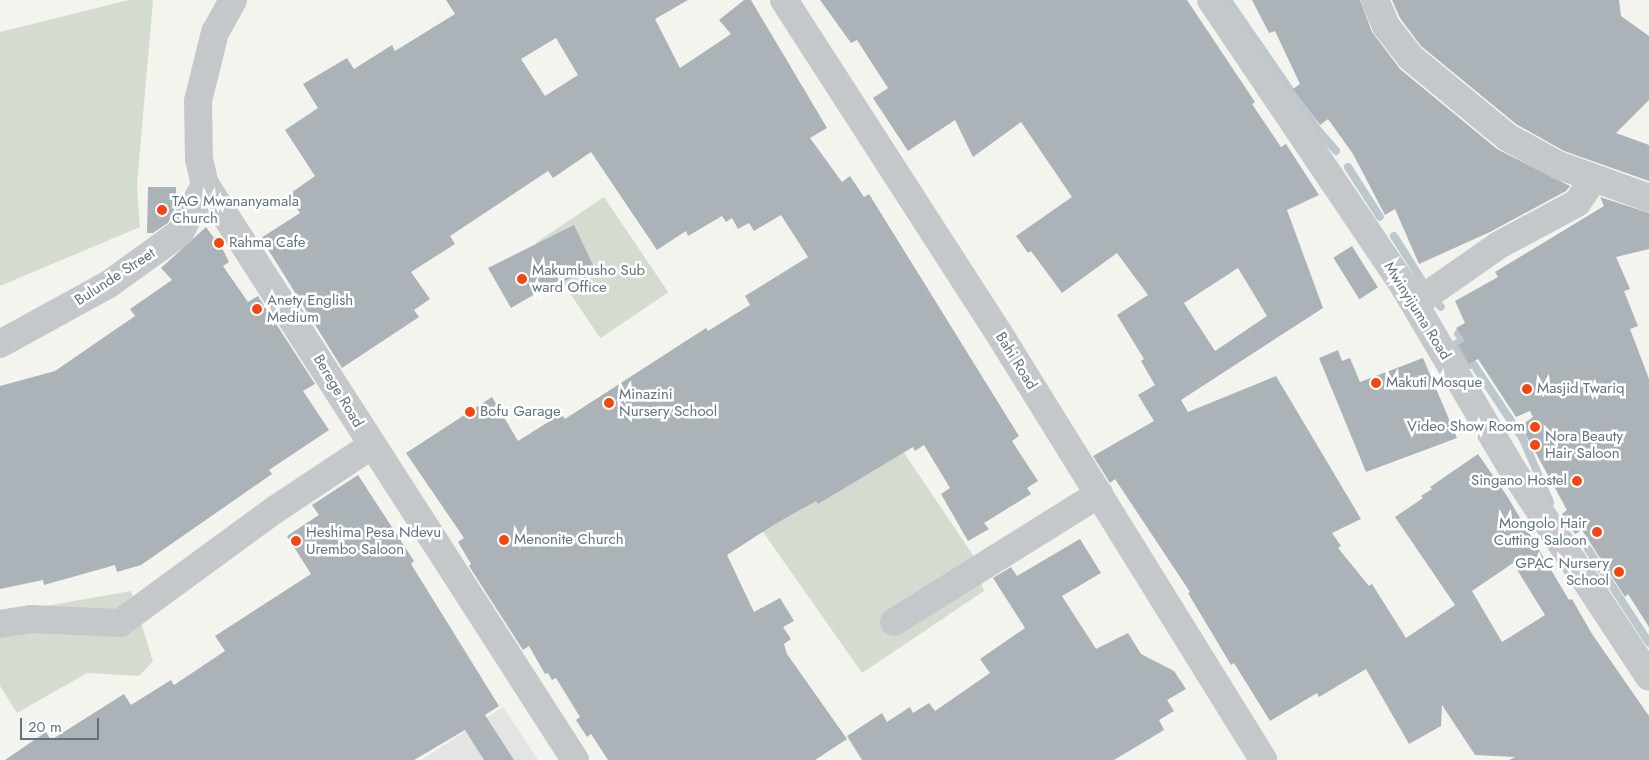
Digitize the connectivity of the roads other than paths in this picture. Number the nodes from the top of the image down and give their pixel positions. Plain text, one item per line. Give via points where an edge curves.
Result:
1 (784, 0) edge
2 (1211, 0) edge
3 (1375, 0) edge
4 (235, 1) edge
5 (1594, 180) junction
6 (205, 184) junction
7 (1649, 198) edge
8 (1405, 288) junction
9 (0, 344) edge
10 (371, 446) junction
11 (1099, 494) junction
12 (894, 622) dead end
13 (0, 624) edge
14 (1649, 677) edge
15 (575, 760) edge
16 (1263, 760) edge

1 - 11 street, Bahi Road
2 - 8 street, Mwinyijuma Road
3 - 5 street via 1386,26 1398,42 1458,100 1506,137 1538,156
4 - 6 street, Berege Road via 215,32 198,101 198,140
5 - 7 street
5 - 8 street via 1577,203 1499,244 1426,296
6 - 9 street, Bulunde Street via 180,233 109,284
6 - 10 street, Berege Road via 335,384
8 - 14 street, Mwinyijuma Road via 1514,472
10 - 13 street via 276,509 120,624 31,619
10 - 15 street, Berege Road
11 - 12 street
11 - 16 street, Bahi Road

